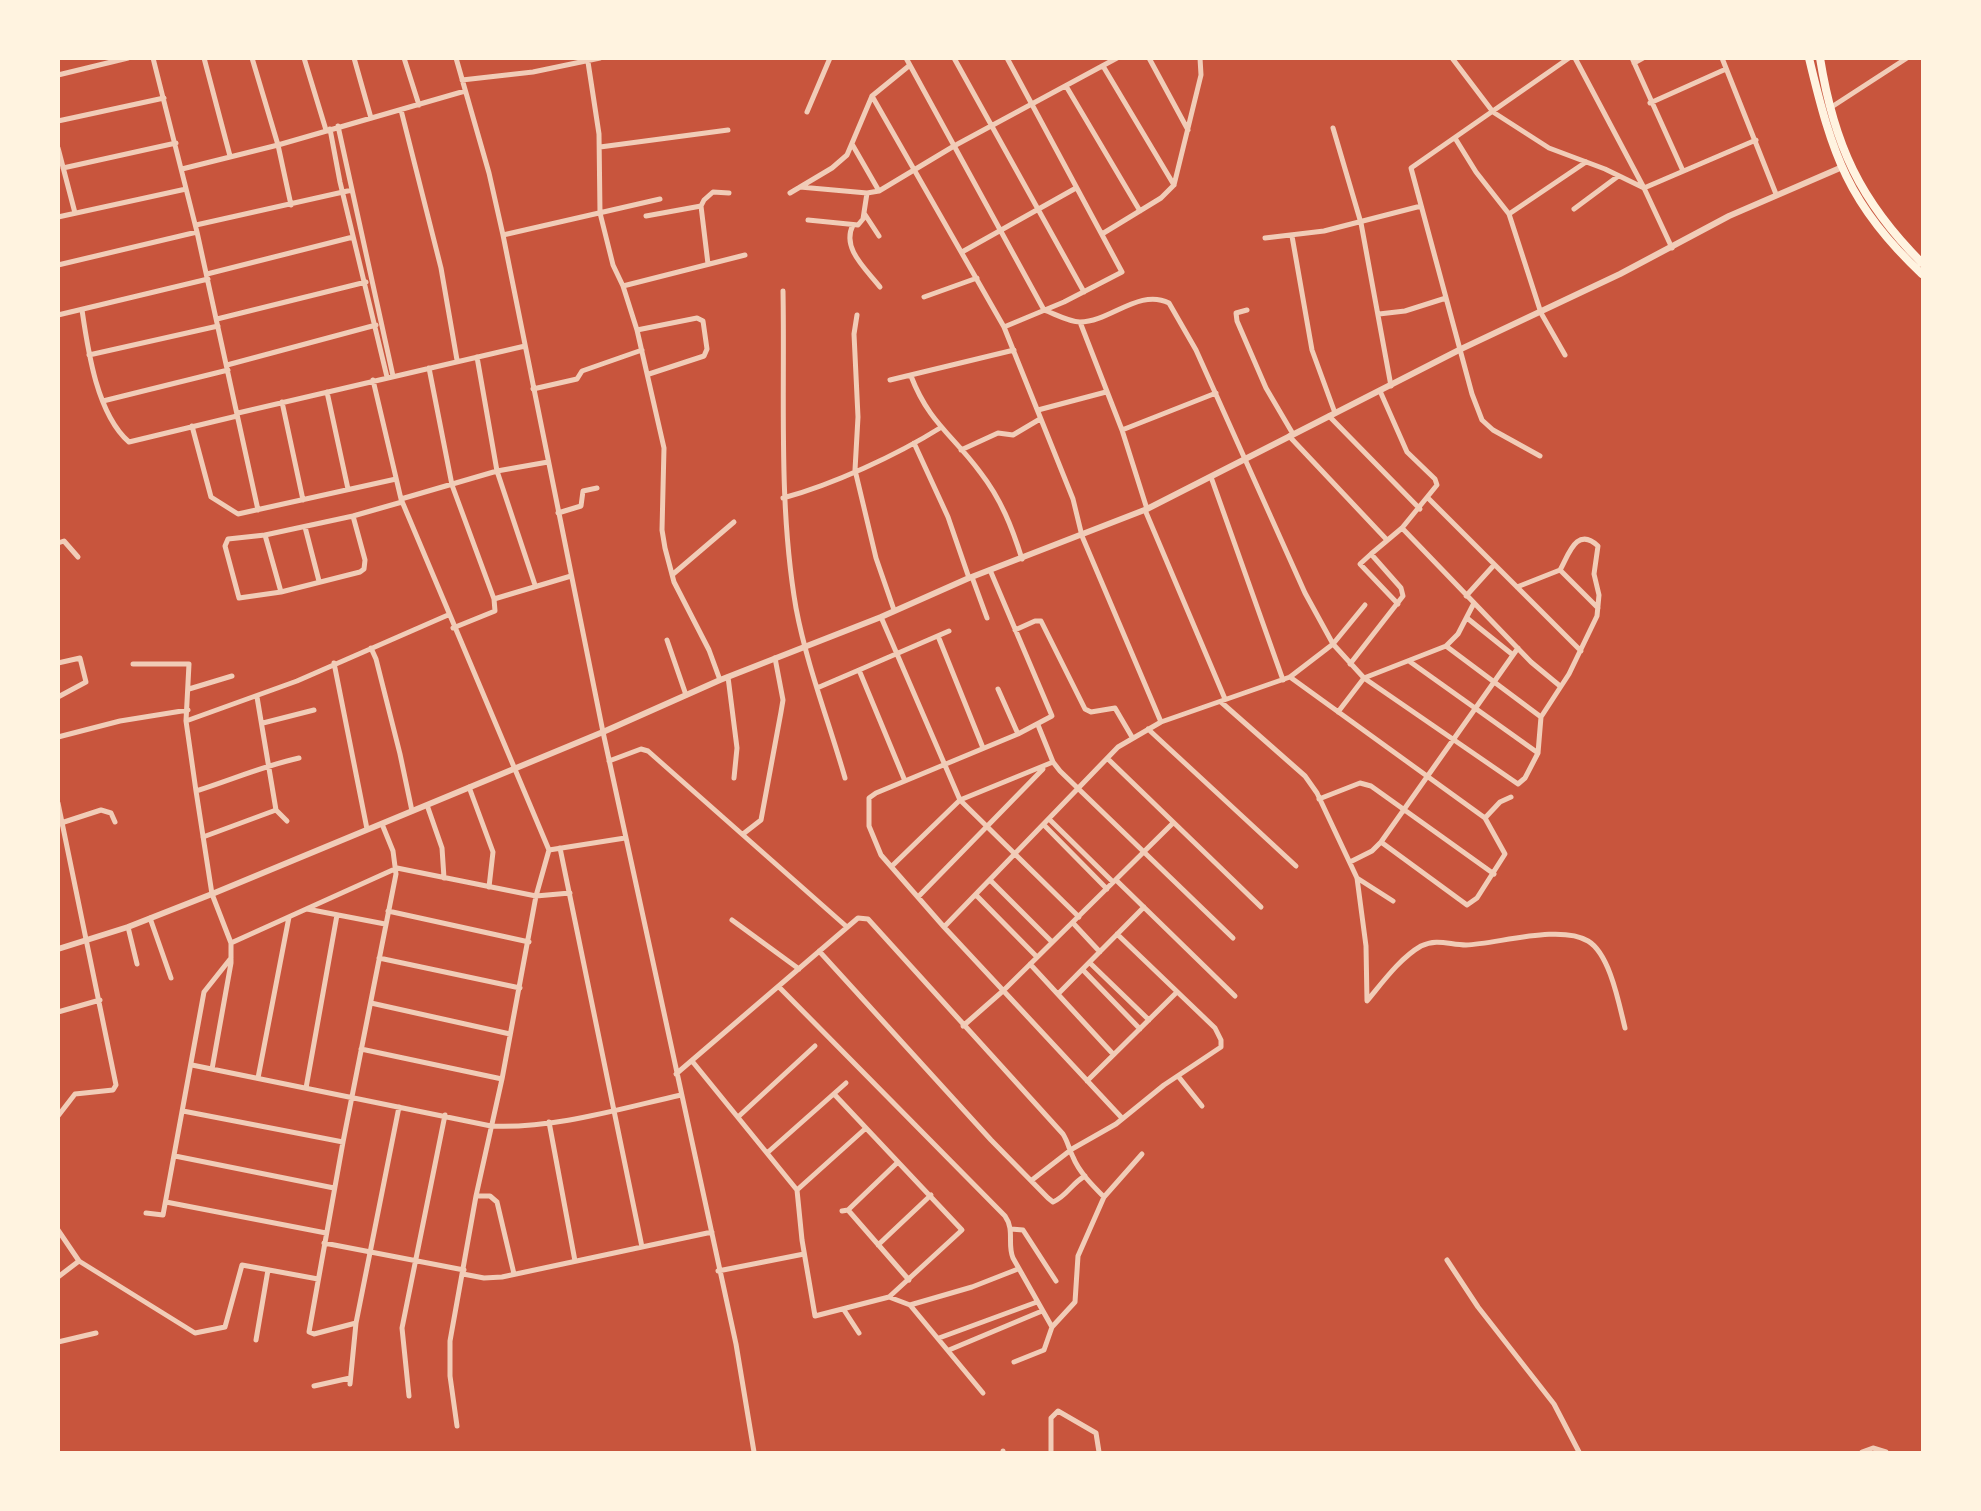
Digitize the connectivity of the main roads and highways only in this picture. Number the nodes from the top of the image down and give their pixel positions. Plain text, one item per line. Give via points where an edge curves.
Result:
1 (1809, 58) edge
2 (1820, 58) edge
3 (1923, 263) edge
4 (1923, 274) edge

1 - 4 highway via 1840,168 1876,226
2 - 3 highway via 1830,108 1854,176 1899,238

